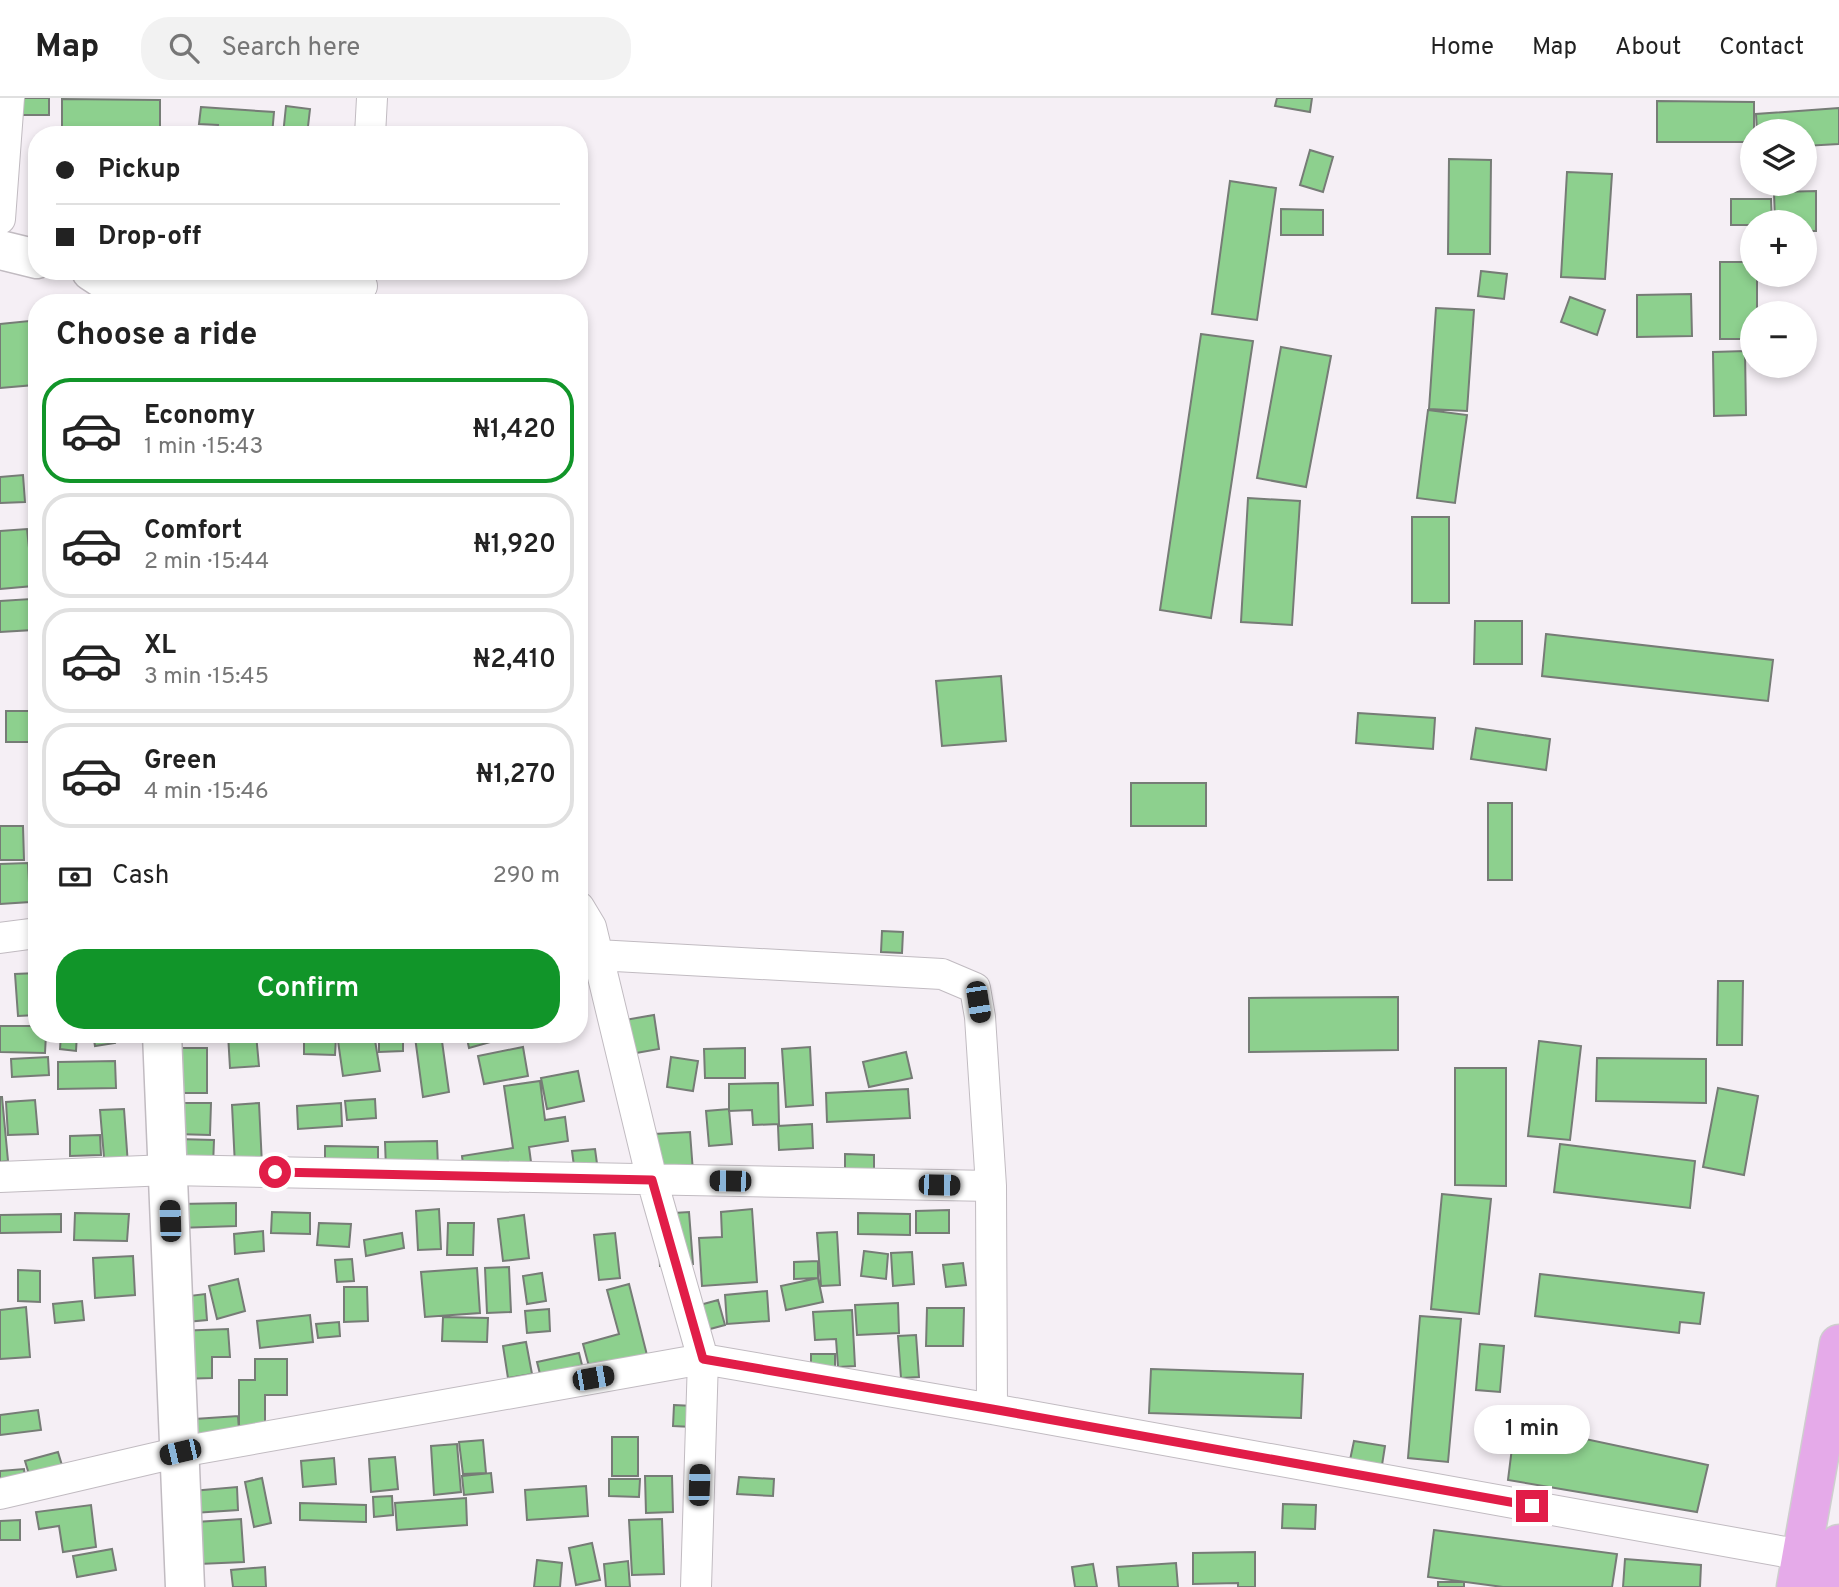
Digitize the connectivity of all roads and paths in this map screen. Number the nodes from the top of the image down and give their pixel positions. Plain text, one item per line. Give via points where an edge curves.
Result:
1 (9, 98) edge
2 (372, 98) edge
3 (370, 126) edge
4 (0, 219) edge
5 (0, 250) edge
6 (28, 257) edge
7 (103, 280) edge
8 (362, 287) edge
9 (121, 294) edge
10 (196, 294) edge
11 (588, 924) edge
12 (28, 934) edge
13 (0, 938) edge
14 (597, 955) junction
15 (162, 1043) edge
16 (168, 1170) junction
17 (0, 1177) edge
18 (652, 1180) junction
19 (991, 1186) junction
20 (1839, 1344) edge
21 (703, 1359) junction
22 (992, 1409) junction
23 (180, 1452) junction
24 (0, 1494) edge
25 (1839, 1544) edge
26 (1799, 1571) edge
27 (185, 1587) edge
28 (696, 1587) edge
29 (1831, 1587) edge

1 - 4 street
2 - 3 street
5 - 6 street
7 - 9 street
8 - 10 street
11 - 14 street
12 - 13 street
14 - 18 street
14 - 19 street via 942,974 975,988
15 - 16 street
16 - 17 street
16 - 18 street
16 - 23 street
18 - 19 street
18 - 21 street
19 - 22 street
20 - 26 main road
21 - 22 street
21 - 23 street
21 - 28 street
22 - 26 street
23 - 24 street
23 - 27 street
25 - 29 main road

